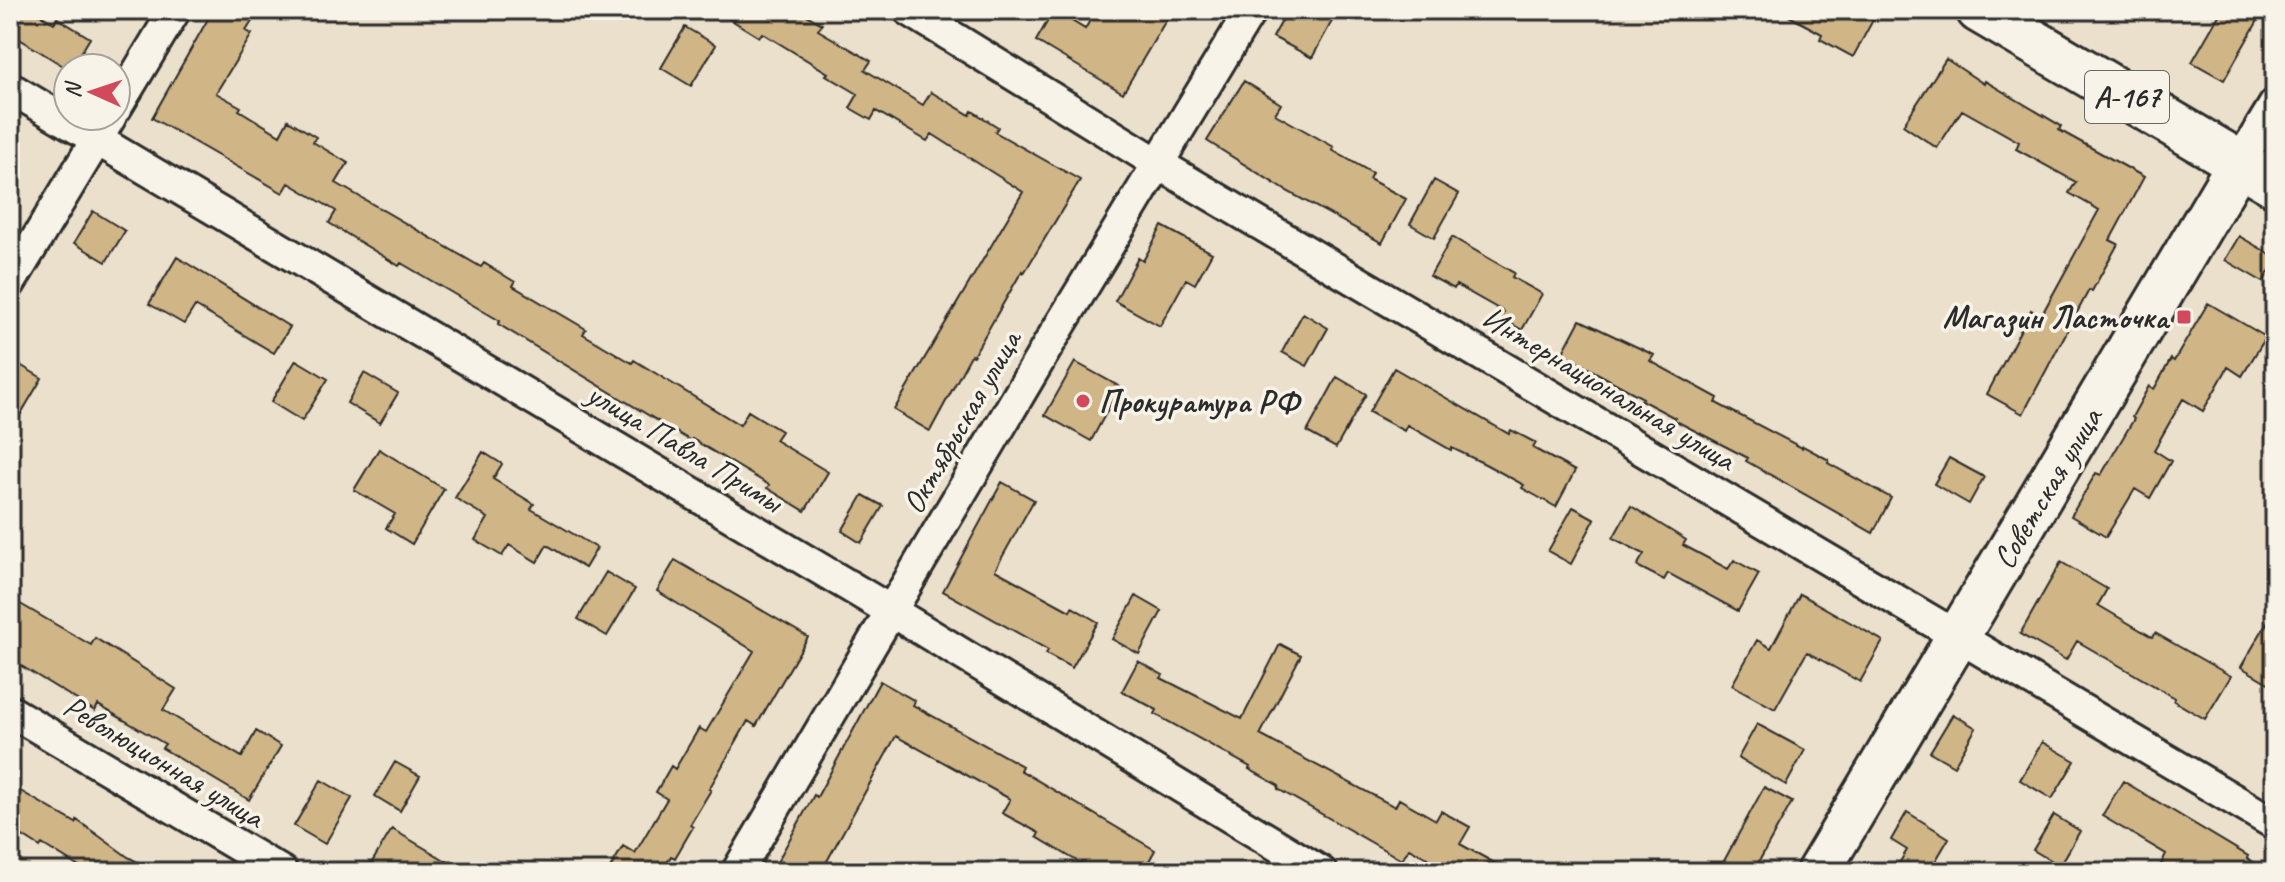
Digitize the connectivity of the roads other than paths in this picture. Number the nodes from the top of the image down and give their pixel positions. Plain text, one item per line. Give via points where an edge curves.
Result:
1 (175, 10) edge
2 (909, 10) edge
3 (1251, 10) edge
4 (1979, 10) edge
5 (132, 81) edge
6 (10, 88) edge
7 (2275, 104) edge
8 (52, 106) edge
9 (102, 132) edge
10 (111, 132) edge
11 (1157, 163) junction
12 (2257, 174) edge
13 (10, 283) edge
14 (891, 611) junction
15 (1959, 637) junction
16 (10, 711) edge
17 (2275, 824) edge
18 (282, 872) edge
19 (737, 872) edge
20 (1321, 872) edge
21 (1818, 872) edge

1 - 5 street
2 - 11 street, Интернациональная улица
3 - 11 street, Октябрьская улица
4 - 12 main road, А-167
6 - 8 street, улица Павла Примы
7 - 12 street, Советская улица
9 - 13 street
10 - 14 street, улица Павла Примы
11 - 14 street, Октябрьская улица
11 - 15 street, Интернациональная улица
12 - 15 street, Советская улица
14 - 19 street, Октябрьская улица
14 - 20 street, улица Павла Примы
15 - 17 street, Интернациональная улица
15 - 21 street, Советская улица
16 - 18 street, Революционная улица

